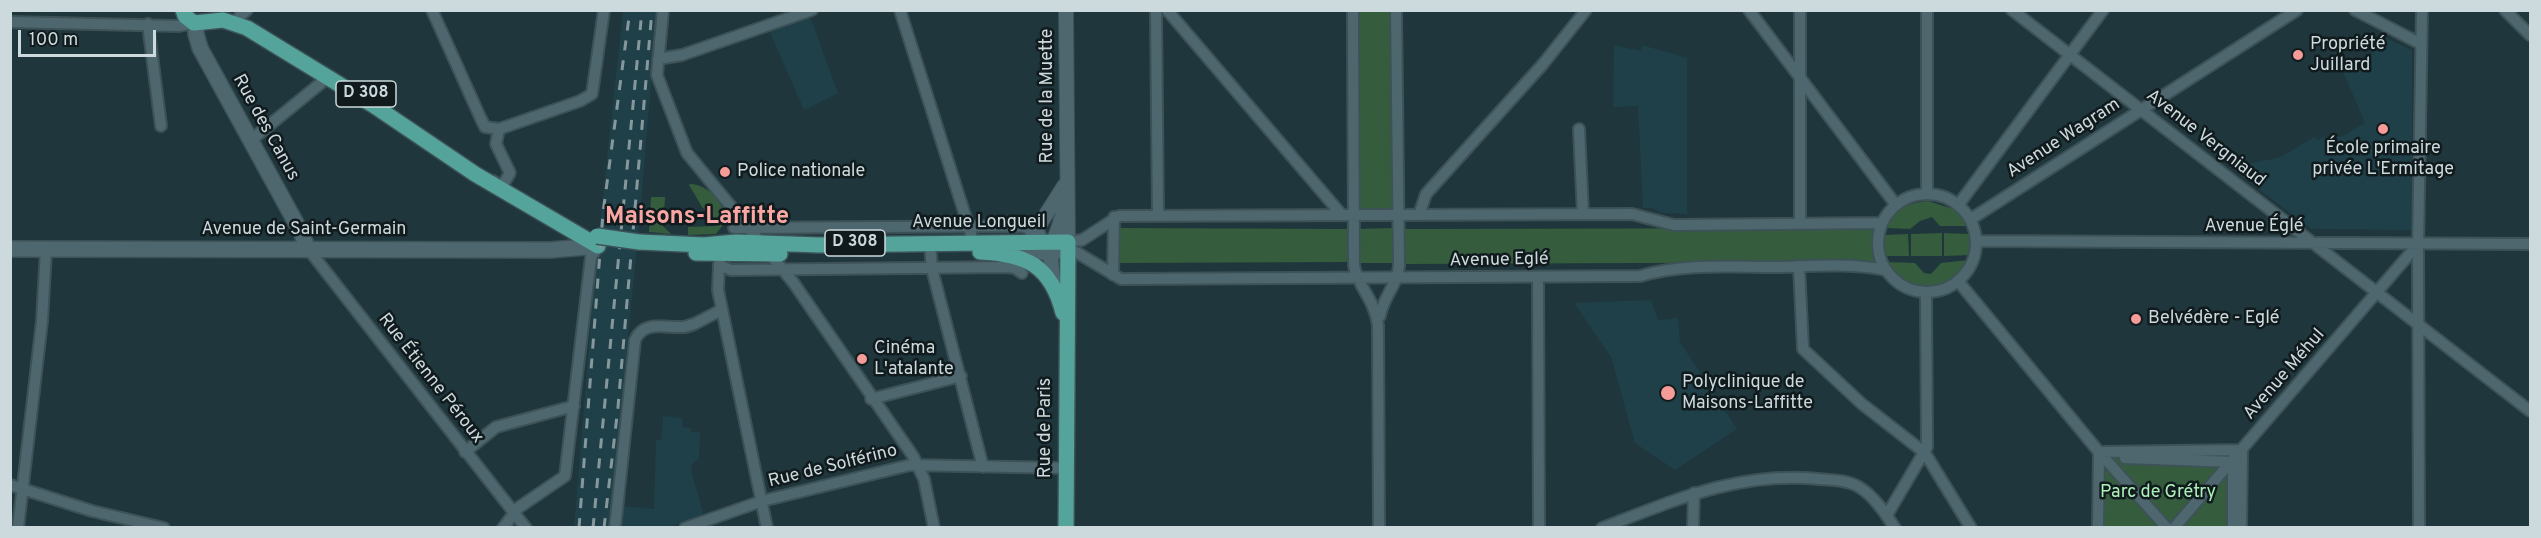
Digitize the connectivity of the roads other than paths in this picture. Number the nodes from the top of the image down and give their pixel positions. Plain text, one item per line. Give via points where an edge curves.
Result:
1 (183, 10) edge
2 (224, 10) edge
3 (432, 10) edge
4 (604, 10) edge
5 (663, 10) edge
6 (812, 10) edge
7 (900, 10) edge
8 (1066, 10) edge
9 (1156, 10) edge
10 (1167, 10) edge
11 (1353, 10) edge
12 (1396, 10) edge
13 (1586, 10) edge
14 (1749, 10) edge
15 (1800, 10) edge
16 (1928, 10) edge
17 (2012, 10) edge
18 (2103, 10) edge
19 (2297, 10) edge
20 (2355, 10) edge
21 (2422, 10) edge
22 (2505, 10) edge
23 (243, 14) edge
24 (203, 19) edge
25 (10, 22) edge
26 (148, 24) junction
27 (169, 24) junction
28 (2530, 35) edge
29 (2421, 44) junction
30 (2070, 55) junction
31 (658, 59) junction
32 (325, 76) junction
33 (1800, 80) junction
34 (368, 95) junction
35 (2141, 110) junction
36 (161, 126) dead end
37 (499, 129) junction
38 (1579, 129) dead end
39 (252, 143) junction
40 (479, 176) junction
41 (1066, 182) junction
42 (504, 183) junction
43 (1927, 194) junction
44 (1959, 204) junction
45 (1896, 206) junction
46 (732, 210) junction
47 (1341, 214) junction
48 (1583, 214) junction
49 (1398, 215) junction
50 (1419, 215) junction
51 (1158, 216) junction
52 (1354, 216) junction
53 (1114, 217) junction
54 (1971, 219) junction
55 (1882, 223) junction
56 (1800, 224) junction
57 (970, 227) junction
58 (751, 228) junction
59 (1031, 236) junction
60 (597, 241) junction
61 (1977, 242) junction
62 (2419, 243) junction
63 (978, 244) junction
64 (2314, 244) junction
65 (2530, 244) edge
66 (1059, 247) junction
67 (930, 248) junction
68 (10, 249) edge
69 (732, 249) junction
70 (768, 249) junction
71 (46, 250) junction
72 (306, 250) junction
73 (997, 253) junction
74 (1799, 266) junction
75 (1028, 268) junction
76 (932, 269) junction
77 (784, 270) junction
78 (1885, 270) junction
79 (1113, 275) junction
80 (1398, 278) junction
81 (1538, 278) junction
82 (1357, 279) junction
83 (1958, 281) junction
84 (1054, 289) junction
85 (1926, 292) junction
86 (2378, 293) junction
87 (722, 310) junction
88 (1378, 325) junction
89 (2419, 325) junction
90 (1065, 328) junction
91 (961, 376) junction
92 (871, 399) junction
93 (574, 406) junction
94 (2530, 411) edge
95 (2242, 450) junction
96 (465, 452) junction
97 (1925, 453) junction
98 (2102, 454) junction
99 (2233, 462) junction
100 (917, 466) junction
101 (984, 466) junction
102 (1066, 468) junction
103 (10, 485) edge
104 (22, 488) junction
105 (1694, 493) junction
106 (762, 501) junction
107 (514, 512) junction
108 (1887, 515) junction
109 (18, 528) edge
110 (164, 528) edge
111 (503, 528) edge
112 (526, 528) edge
113 (615, 528) edge
114 (685, 528) edge
115 (767, 528) edge
116 (934, 528) edge
117 (1066, 528) edge
118 (1379, 528) edge
119 (1539, 528) edge
120 (1602, 528) edge
121 (1693, 528) edge
122 (1895, 528) edge
123 (1971, 528) edge
124 (2098, 528) edge
125 (2104, 528) edge
126 (2167, 528) edge
127 (2174, 528) edge
128 (2233, 528) edge
129 (2241, 528) edge
130 (2419, 528) edge

1 - 24 main road via 185,16
1 - 27 street
2 - 23 main road, D 308
3 - 37 street via 485,127
4 - 37 street via 592,94
5 - 31 street
6 - 31 street via 682,55
7 - 57 street
8 - 41 street, Rue de la Muette
9 - 51 street
10 - 47 street
11 - 52 street
12 - 49 street
13 - 50 street via 1426,194
14 - 33 street
15 - 33 street
16 - 43 street
17 - 30 street, Avenue Vergniaud
18 - 30 street
19 - 35 street, Avenue Wagram
20 - 29 street
21 - 29 street
22 - 28 street
23 - 34 main road, D 308
24 - 27 street via 179,26
24 - 32 main road, D 308 via 240,24
24 - 39 main road, Rue des Canus via 196,34 200,48
25 - 26 street
26 - 27 street
26 - 36 street
29 - 62 street
30 - 35 street, Avenue Vergniaud
30 - 44 street
31 - 46 street via 659,83 687,153
32 - 34 street
32 - 39 street
32 - 40 main road, D 308
33 - 45 street
33 - 56 street
34 - 42 main road, D 308
35 - 54 street, Avenue Wagram
35 - 64 street, Avenue Vergniaud
37 - 42 street via 496,144 510,173
38 - 48 street
39 - 72 main road, Rue des Canus via 302,234
40 - 42 street via 499,185
40 - 60 main road, D 308
41 - 59 street, Rue de la Muette
41 - 66 street, Rue de la Muette
42 - 60 main road, D 308
43 - 44 street via 1944,195
43 - 45 street via 1910,197
44 - 54 street
45 - 55 street
46 - 58 street
46 - 69 street
47 - 51 street
47 - 52 street
48 - 50 street
48 - 56 street via 1632,214 1674,225
49 - 50 street
49 - 52 street
49 - 80 street
51 - 53 street
52 - 82 street
53 - 66 street via 1082,240
53 - 79 street
54 - 61 street
55 - 56 street
55 - 78 street via 1879,258
57 - 58 street
57 - 59 street via 1022,226
57 - 63 street
58 - 69 street
58 - 70 street
59 - 63 main road, Avenue Longueil / D 308
59 - 66 main road, Avenue Longueil / D 308
60 - 69 main road, Avenue Longueil / D 308, bridge
60 - 72 main road, Avenue de Saint-Germain via 550,250
60 - 93 street via 591,257
61 - 64 street, Avenue Églé
61 - 83 street via 1968,270
62 - 64 street, Avenue Églé
62 - 65 street, Avenue Églé
62 - 86 street, Avenue Méhul
62 - 89 street
63 - 67 main road, Avenue Longueil / D 308
64 - 86 street, Avenue Vergniaud
66 - 73 street, Avenue Longueil
66 - 79 street, Avenue Eglé via 1076,252
66 - 84 street, Rue de Paris
66 - 90 main road, Rue de Paris
67 - 70 main road, Avenue Longueil / D 308
67 - 73 main road, Avenue Longueil / D 308
67 - 76 street
68 - 71 main road, Avenue de Saint-Germain
69 - 70 main road, Avenue Longueil / D 308
69 - 77 street via 731,270
69 - 87 street via 718,290
70 - 77 street
71 - 72 main road, Avenue de Saint-Germain
71 - 104 street via 42,321
72 - 96 street, Rue Étienne Péroux
73 - 75 main road, D 308
74 - 78 street, Avenue Eglé via 1867,266
74 - 81 street, Avenue Eglé via 1672,268 1640,276
74 - 97 street via 1803,349 1862,404
75 - 76 street
75 - 84 main road, Rue de Paris
76 - 77 street
76 - 91 street
77 - 92 street
78 - 85 street via 1896,282
79 - 82 street, Avenue Eglé via 1121,279
80 - 81 street, Avenue Eglé
80 - 82 street, Avenue Eglé
80 - 88 street via 1385,296
81 - 119 street
82 - 88 street via 1376,307
83 - 85 street via 1943,290
83 - 98 street
84 - 90 main road, Rue de Paris
85 - 97 street
86 - 89 street, Avenue Vergniaud
86 - 95 street, Avenue Méhul
87 - 106 street
87 - 113 street via 684,328 669,325 642,330 635,340
88 - 118 street
89 - 94 street, Avenue Vergniaud
89 - 130 street
90 - 102 main road, Rue de Paris
91 - 92 street
91 - 101 street
92 - 100 street
93 - 96 street via 496,427
93 - 107 street via 565,476
95 - 98 street
95 - 99 street, Avenue Méhul
95 - 129 street
96 - 107 street, Rue Étienne Péroux
97 - 108 street
97 - 123 street
98 - 99 street
98 - 124 street
98 - 125 street
98 - 126 street
99 - 127 street, Avenue Méhul
99 - 128 street
100 - 101 street, Rue de Solférino
100 - 106 street, Rue de Solférino
100 - 116 street via 924,479
101 - 102 street, Rue de Solférino
102 - 117 main road, Rue de Paris
103 - 104 street
104 - 109 street
104 - 110 street via 92,511
105 - 108 street via 1761,478 1844,481 1868,494
105 - 120 street
105 - 121 street
106 - 114 street, Rue de Solférino
106 - 115 street
107 - 111 street
107 - 112 street, Rue Étienne Péroux
108 - 122 street

